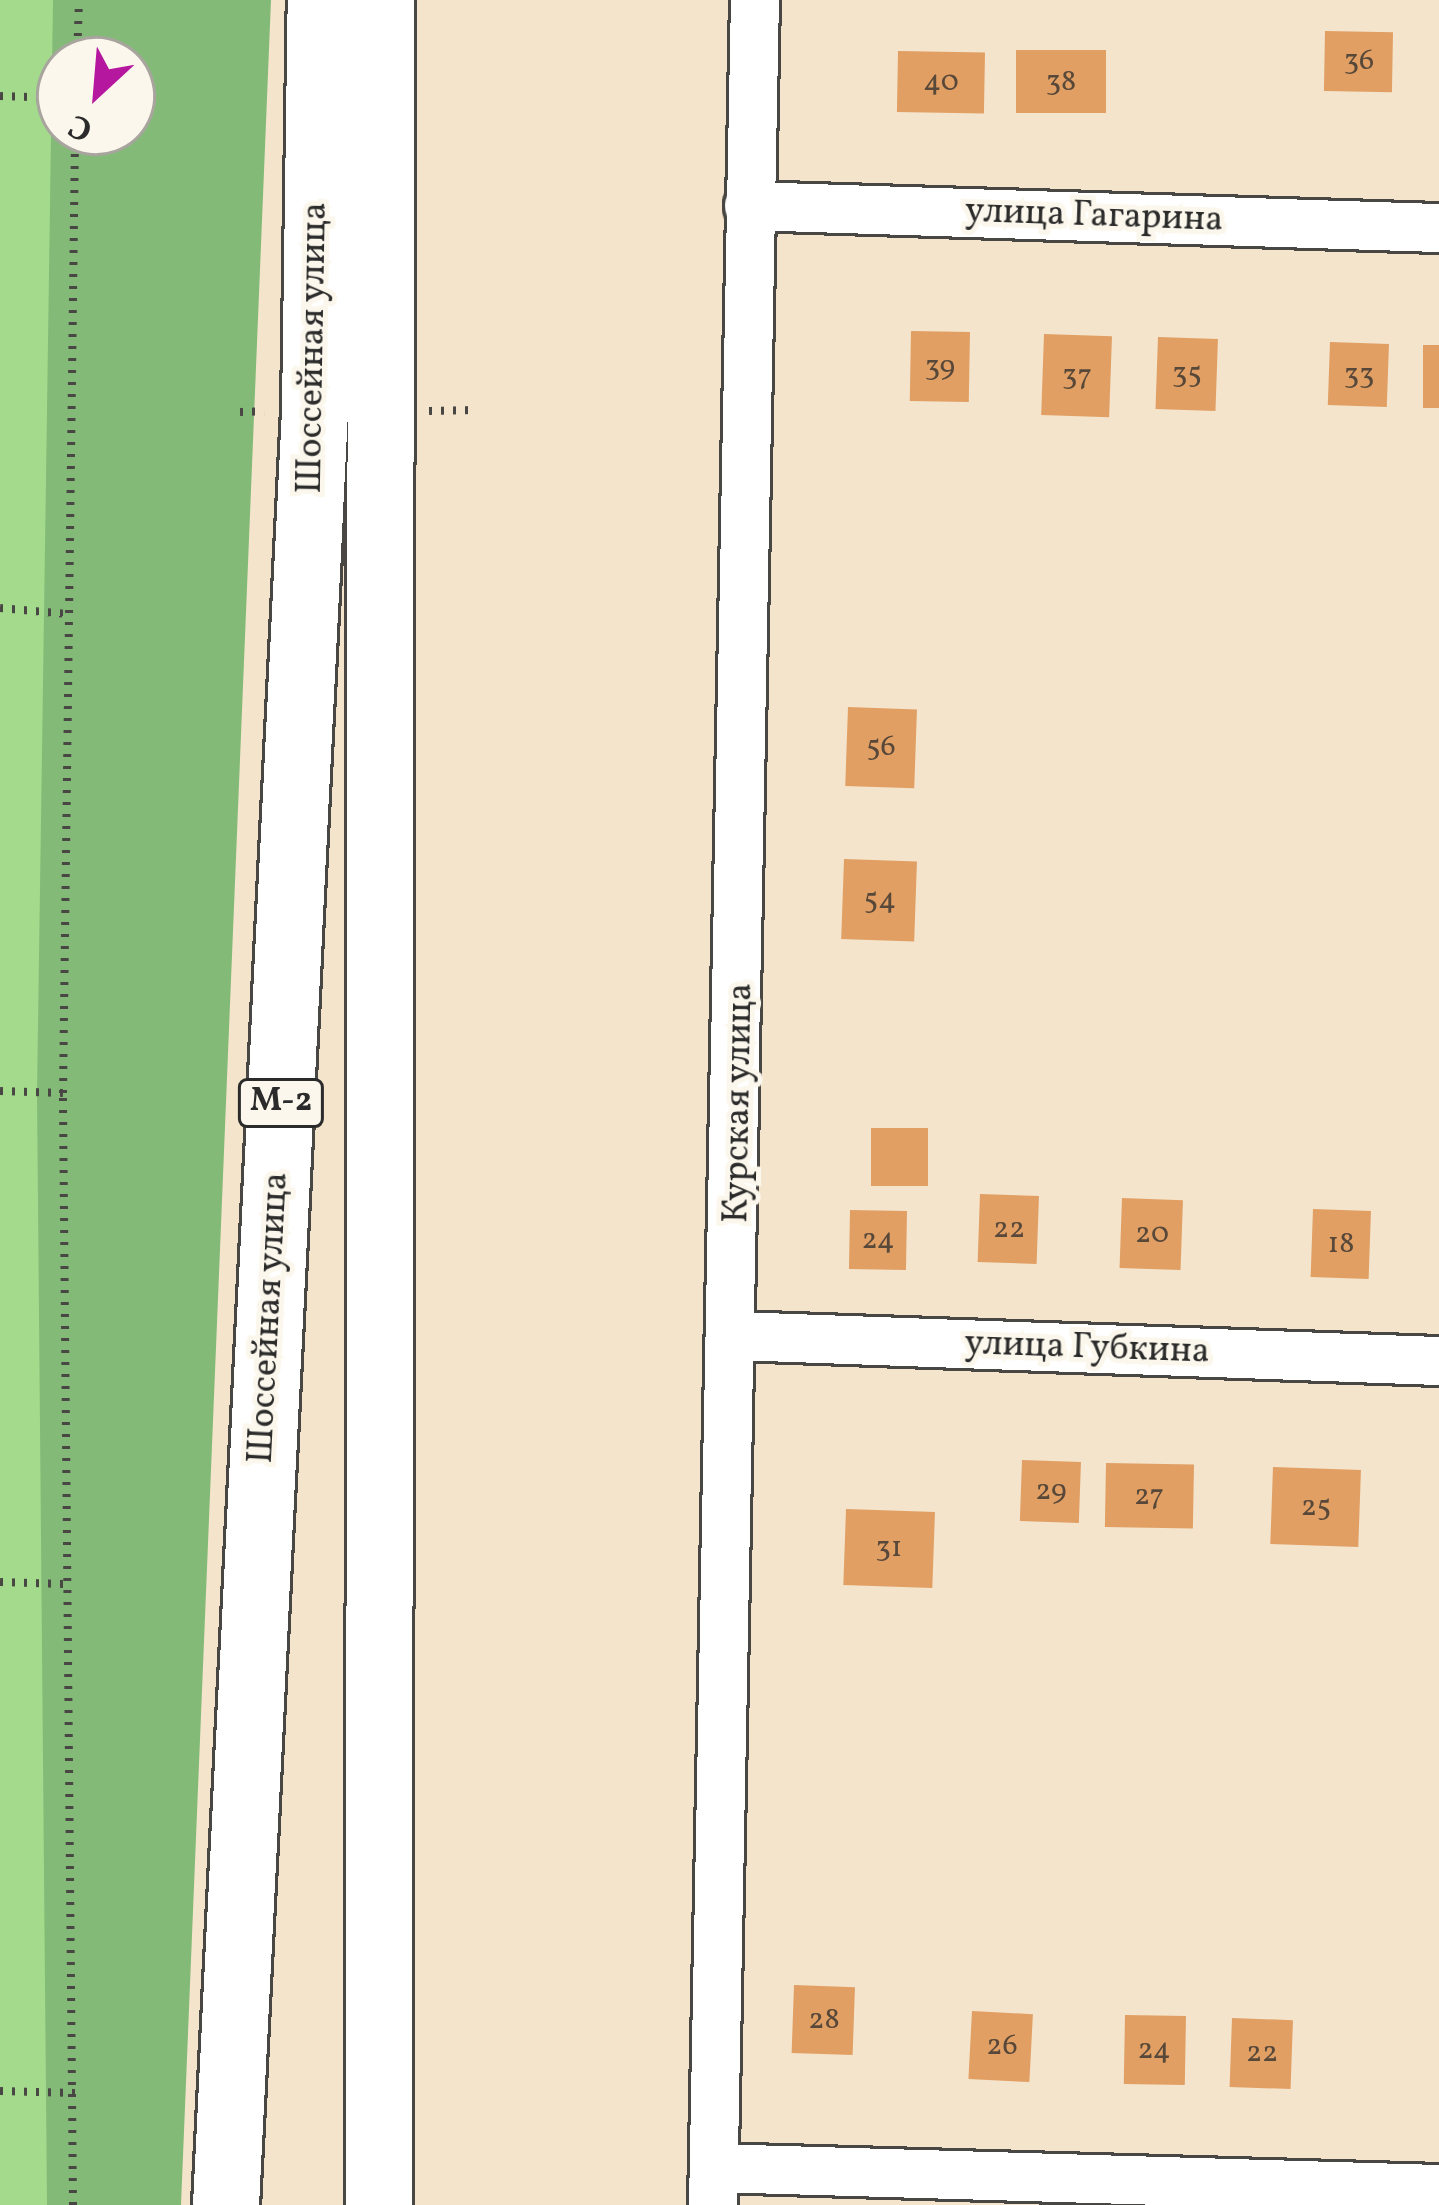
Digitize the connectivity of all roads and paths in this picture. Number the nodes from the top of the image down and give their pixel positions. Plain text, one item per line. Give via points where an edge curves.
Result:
1 (79, 0) edge
2 (321, 0) edge
3 (381, 0) edge
4 (754, 0) edge
5 (78, 36) edge
6 (0, 96) edge
7 (36, 97) edge
8 (75, 156) edge
9 (749, 206) junction
10 (1439, 227) edge
11 (0, 608) edge
12 (68, 614) junction
13 (0, 1090) edge
14 (63, 1093) junction
15 (736, 1336) junction
16 (1439, 1361) edge
17 (0, 1582) edge
18 (64, 1584) junction
19 (0, 2091) edge
20 (75, 2093) junction
21 (713, 2186) edge
22 (1439, 2189) edge
23 (73, 2205) edge
24 (226, 2205) edge
25 (379, 2205) edge

1 - 5 path
2 - 24 highway, Шоссейная улица / М-2 via 315,410
3 - 25 highway, Шоссейная улица / М-2
4 - 9 street, Курская улица
6 - 7 path
8 - 12 path
9 - 10 street, улица Гагарина
9 - 15 street, Курская улица
11 - 12 path
12 - 14 path
13 - 14 path
14 - 18 path
15 - 16 street, улица Губкина
15 - 21 street, Курская улица
17 - 18 path
18 - 20 path
19 - 20 path
20 - 23 path
21 - 22 street

